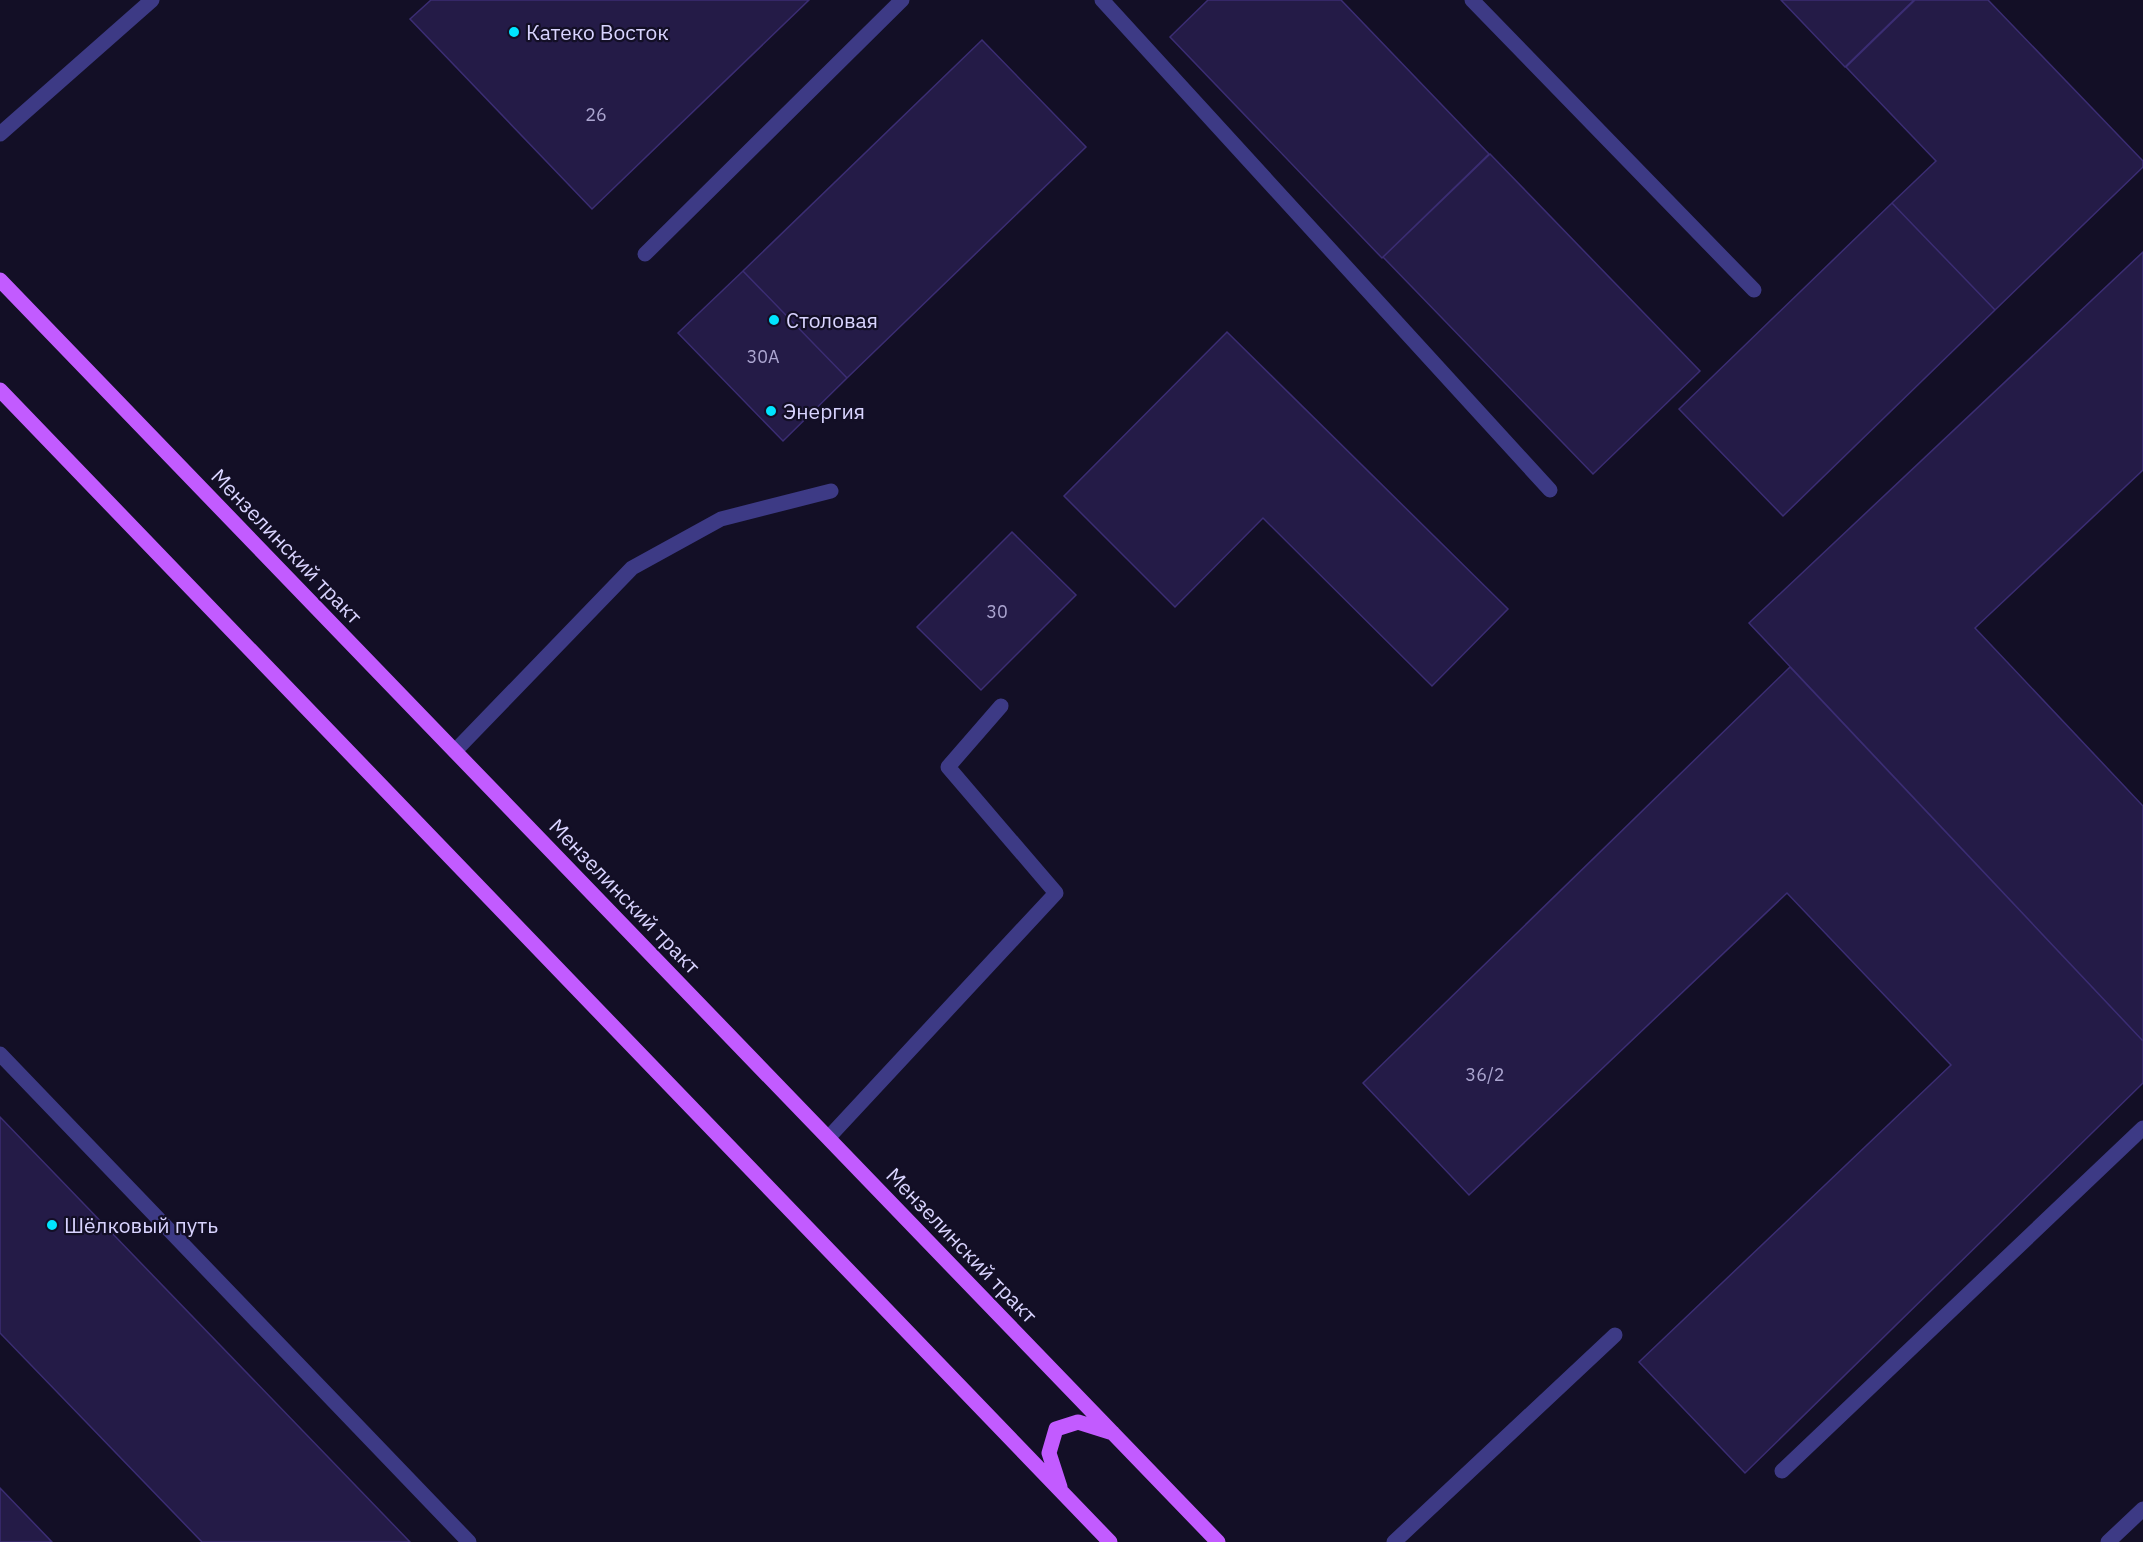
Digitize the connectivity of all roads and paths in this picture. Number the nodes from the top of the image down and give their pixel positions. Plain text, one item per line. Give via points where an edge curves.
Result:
1 (152, 0) edge
2 (902, 0) edge
3 (1102, 0) edge
4 (1472, 0) edge
5 (0, 134) edge
6 (645, 254) dead end
7 (0, 280) edge
8 (1754, 290) dead end
9 (0, 390) edge
10 (1550, 490) dead end
11 (831, 491) dead end
12 (1000, 706) dead end
13 (455, 751) junction
14 (0, 1054) edge
15 (2143, 1128) edge
16 (829, 1137) junction
17 (1615, 1335) dead end
18 (1115, 1434) junction
19 (1782, 1471) dead end
20 (1062, 1492) junction
21 (2143, 1509) edge
22 (469, 1542) edge
23 (1110, 1542) edge
24 (1218, 1542) edge
25 (1394, 1542) edge
26 (2108, 1542) edge

1 - 5 street
2 - 6 street
3 - 10 street
4 - 8 street
7 - 13 main road, Мензелинский тракт
9 - 20 main road
11 - 13 street via 721,519 632,568
12 - 16 street via 948,767 1056,893
13 - 16 main road, Мензелинский тракт
14 - 22 street
15 - 19 street
16 - 18 main road, Мензелинский тракт
17 - 25 street
18 - 20 main road via 1078,1422 1056,1429 1049,1453
18 - 24 main road, Мензелинский тракт
20 - 23 main road
21 - 26 street

